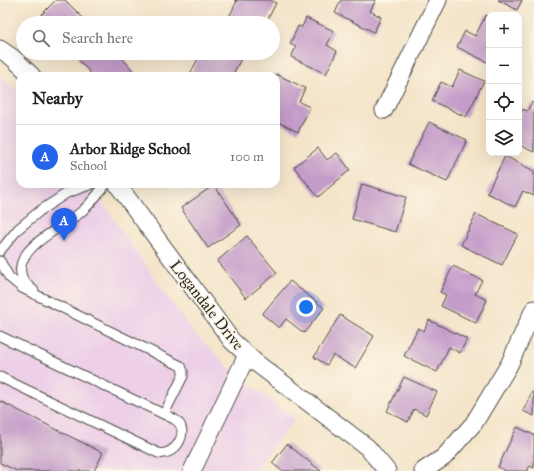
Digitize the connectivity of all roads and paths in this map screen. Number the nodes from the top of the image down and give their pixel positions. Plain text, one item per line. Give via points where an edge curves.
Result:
1 (438, 0) edge
2 (0, 49) edge
3 (16, 60) edge
4 (16, 60) edge
5 (28, 72) edge
6 (384, 110) dead end
7 (81, 188) edge
8 (103, 188) edge
9 (120, 188) edge
10 (0, 251) edge
11 (0, 261) edge
12 (41, 298) junction
13 (534, 309) edge
14 (0, 336) edge
15 (247, 355) junction
16 (0, 377) edge
17 (164, 414) junction
18 (193, 470) edge
19 (387, 471) edge
20 (423, 471) edge

1 - 6 street
2 - 4 street
3 - 5 street
7 - 10 lane via 67,193 36,213 18,228
8 - 12 lane via 81,213 38,242 25,257 21,268 22,277
9 - 15 street, Logandale Drive via 218,323
11 - 12 lane via 9,277
12 - 17 lane via 181,366 183,376
13 - 20 street via 509,364 474,423 444,457
14 - 17 lane
15 - 18 street
15 - 19 street, Logandale Drive via 366,447
16 - 17 lane via 162,453 173,449 181,439 181,427 174,419

